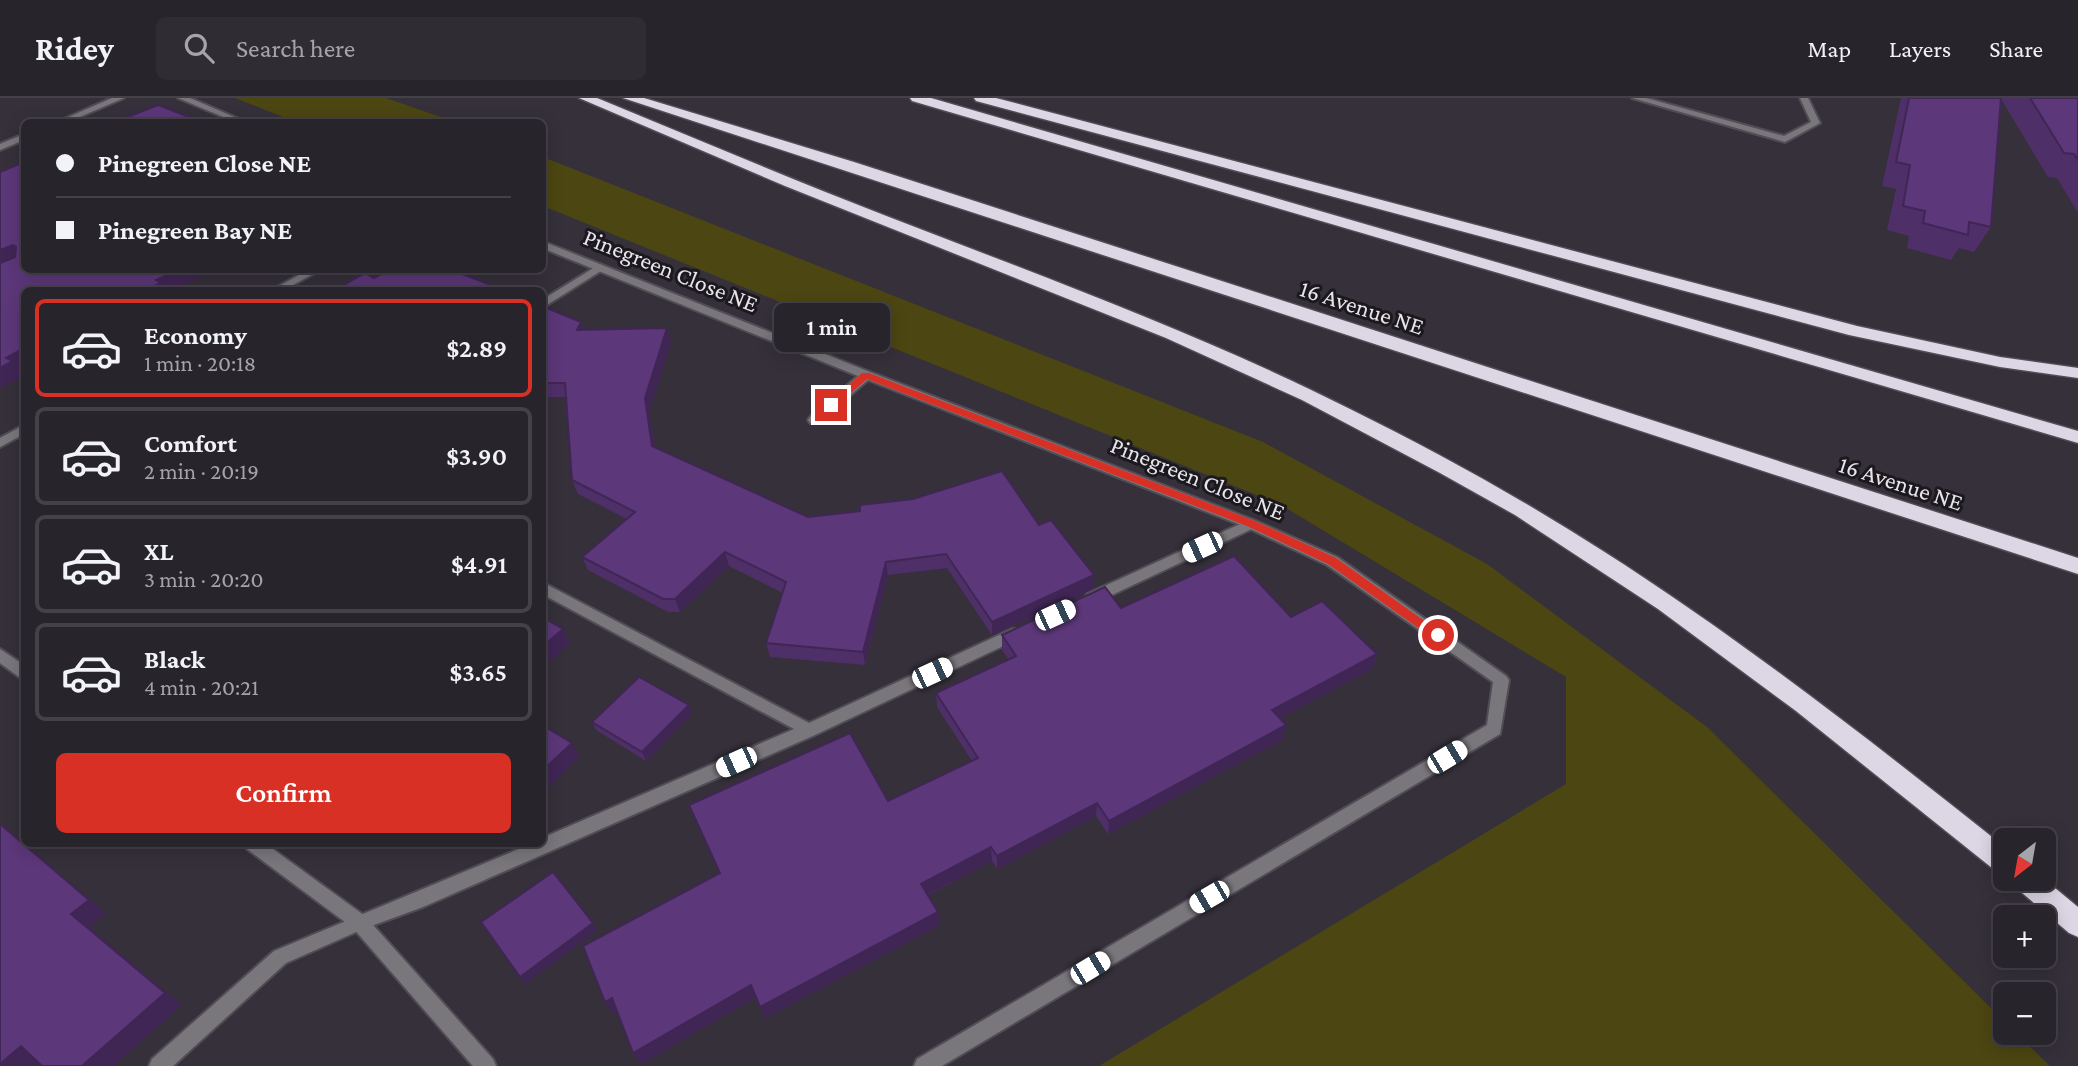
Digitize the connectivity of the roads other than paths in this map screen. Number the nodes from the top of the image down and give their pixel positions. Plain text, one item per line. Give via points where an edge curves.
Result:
1 (120, 98) edge
2 (182, 98) edge
3 (586, 98) edge
4 (630, 98) edge
5 (917, 98) edge
6 (981, 98) edge
7 (1636, 98) edge
8 (1804, 98) edge
9 (68, 119) edge
10 (234, 119) edge
11 (21, 138) edge
12 (0, 148) edge
13 (546, 246) edge
14 (600, 267) junction
15 (309, 273) edge
16 (282, 287) edge
17 (546, 302) edge
18 (2078, 373) edge
19 (866, 375) junction
20 (814, 420) dead end
21 (21, 431) edge
22 (2078, 437) edge
23 (0, 443) edge
24 (1251, 523) junction
25 (2078, 566) edge
26 (546, 589) edge
27 (1074, 606) edge
28 (1036, 624) edge
29 (0, 655) edge
30 (21, 671) edge
31 (809, 730) junction
32 (546, 845) edge
33 (257, 847) edge
34 (541, 847) edge
35 (1993, 854) edge
36 (2039, 891) edge
37 (359, 922) junction
38 (2078, 924) edge
39 (159, 1066) edge
40 (486, 1066) edge
41 (924, 1066) edge

1 - 9 street
2 - 10 street
3 - 35 highway via 1207,349 1451,470 1682,613
4 - 25 highway, 16 Avenue NE via 862,169
5 - 22 highway
6 - 18 highway via 1855,331 2000,362
7 - 8 street via 1786,139 1816,123
11 - 12 street
13 - 14 street, Pinegreen Close NE
14 - 17 street
14 - 19 street, Pinegreen Close NE
15 - 16 street
19 - 20 street
19 - 24 street, Pinegreen Close NE
21 - 23 street
24 - 27 street
24 - 41 street, Pinegreen Close NE via 1332,561 1502,680 1494,729
26 - 31 street
28 - 31 street
29 - 30 street
31 - 32 street
33 - 37 street
34 - 37 street
36 - 38 highway
37 - 39 street via 280,957
37 - 40 street

